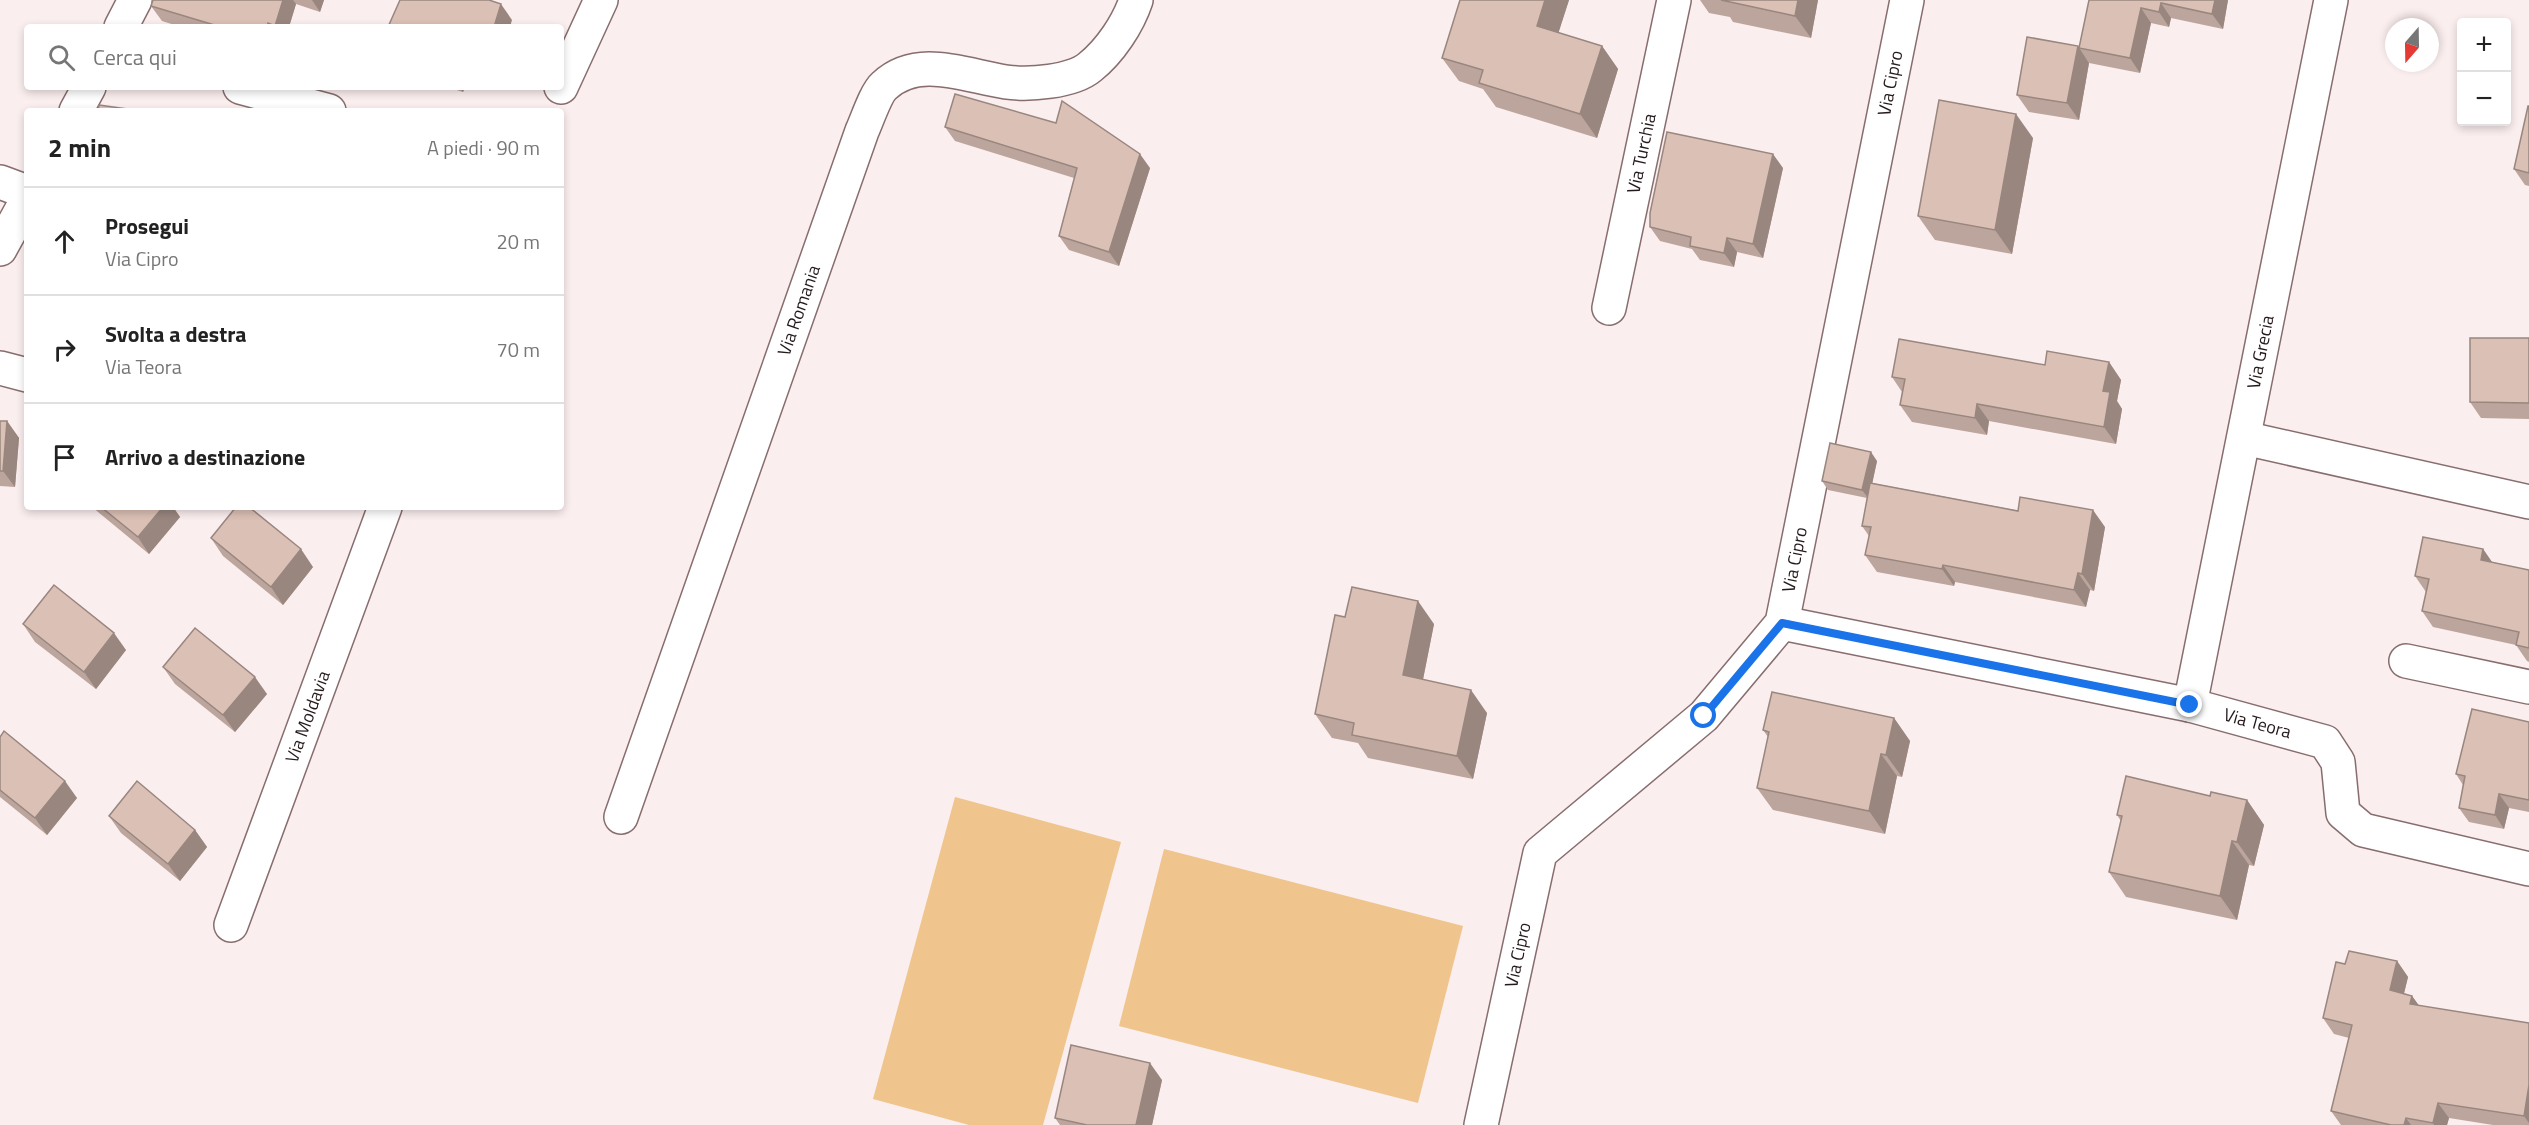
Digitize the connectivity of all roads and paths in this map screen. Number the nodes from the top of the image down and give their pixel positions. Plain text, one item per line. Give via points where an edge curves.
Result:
1 (135, 0) edge
2 (601, 0) edge
3 (1136, 0) edge
4 (1674, 0) edge
5 (1907, 0) edge
6 (2331, 0) edge
7 (123, 24) edge
8 (564, 80) edge
9 (87, 90) edge
10 (251, 90) edge
11 (560, 90) edge
12 (78, 108) edge
13 (317, 108) edge
14 (551, 108) edge
15 (0, 182) edge
16 (24, 191) edge
17 (24, 205) edge
18 (0, 249) edge
19 (1609, 308) dead end
20 (0, 368) edge
21 (24, 374) edge
22 (2244, 438) junction
23 (2529, 502) edge
24 (384, 510) edge
25 (1782, 623) junction
26 (2406, 661) dead end
27 (2529, 687) edge
28 (2190, 705) junction
29 (621, 817) dead end
30 (2529, 869) edge
31 (231, 925) dead end
32 (1480, 1125) edge

1 - 7 street
2 - 8 street
3 - 29 street, Via Romania via 1110,47 1096,62 1089,69 1055,81 1009,82 941,69 911,70 883,86 858,142
4 - 19 street, Via Turchia
5 - 25 street, Via Cipro
6 - 22 street, Via Grecia
9 - 12 street
10 - 13 street
11 - 14 street
15 - 16 street
17 - 18 street
20 - 21 street
22 - 23 street
22 - 28 street, Via Grecia
24 - 31 street, Via Moldavia
25 - 28 street, Via Teora
25 - 32 street, Via Cipro via 1704,716 1540,853
26 - 27 street
28 - 30 street, Via Teora via 2325,742 2338,762 2343,813 2364,830

